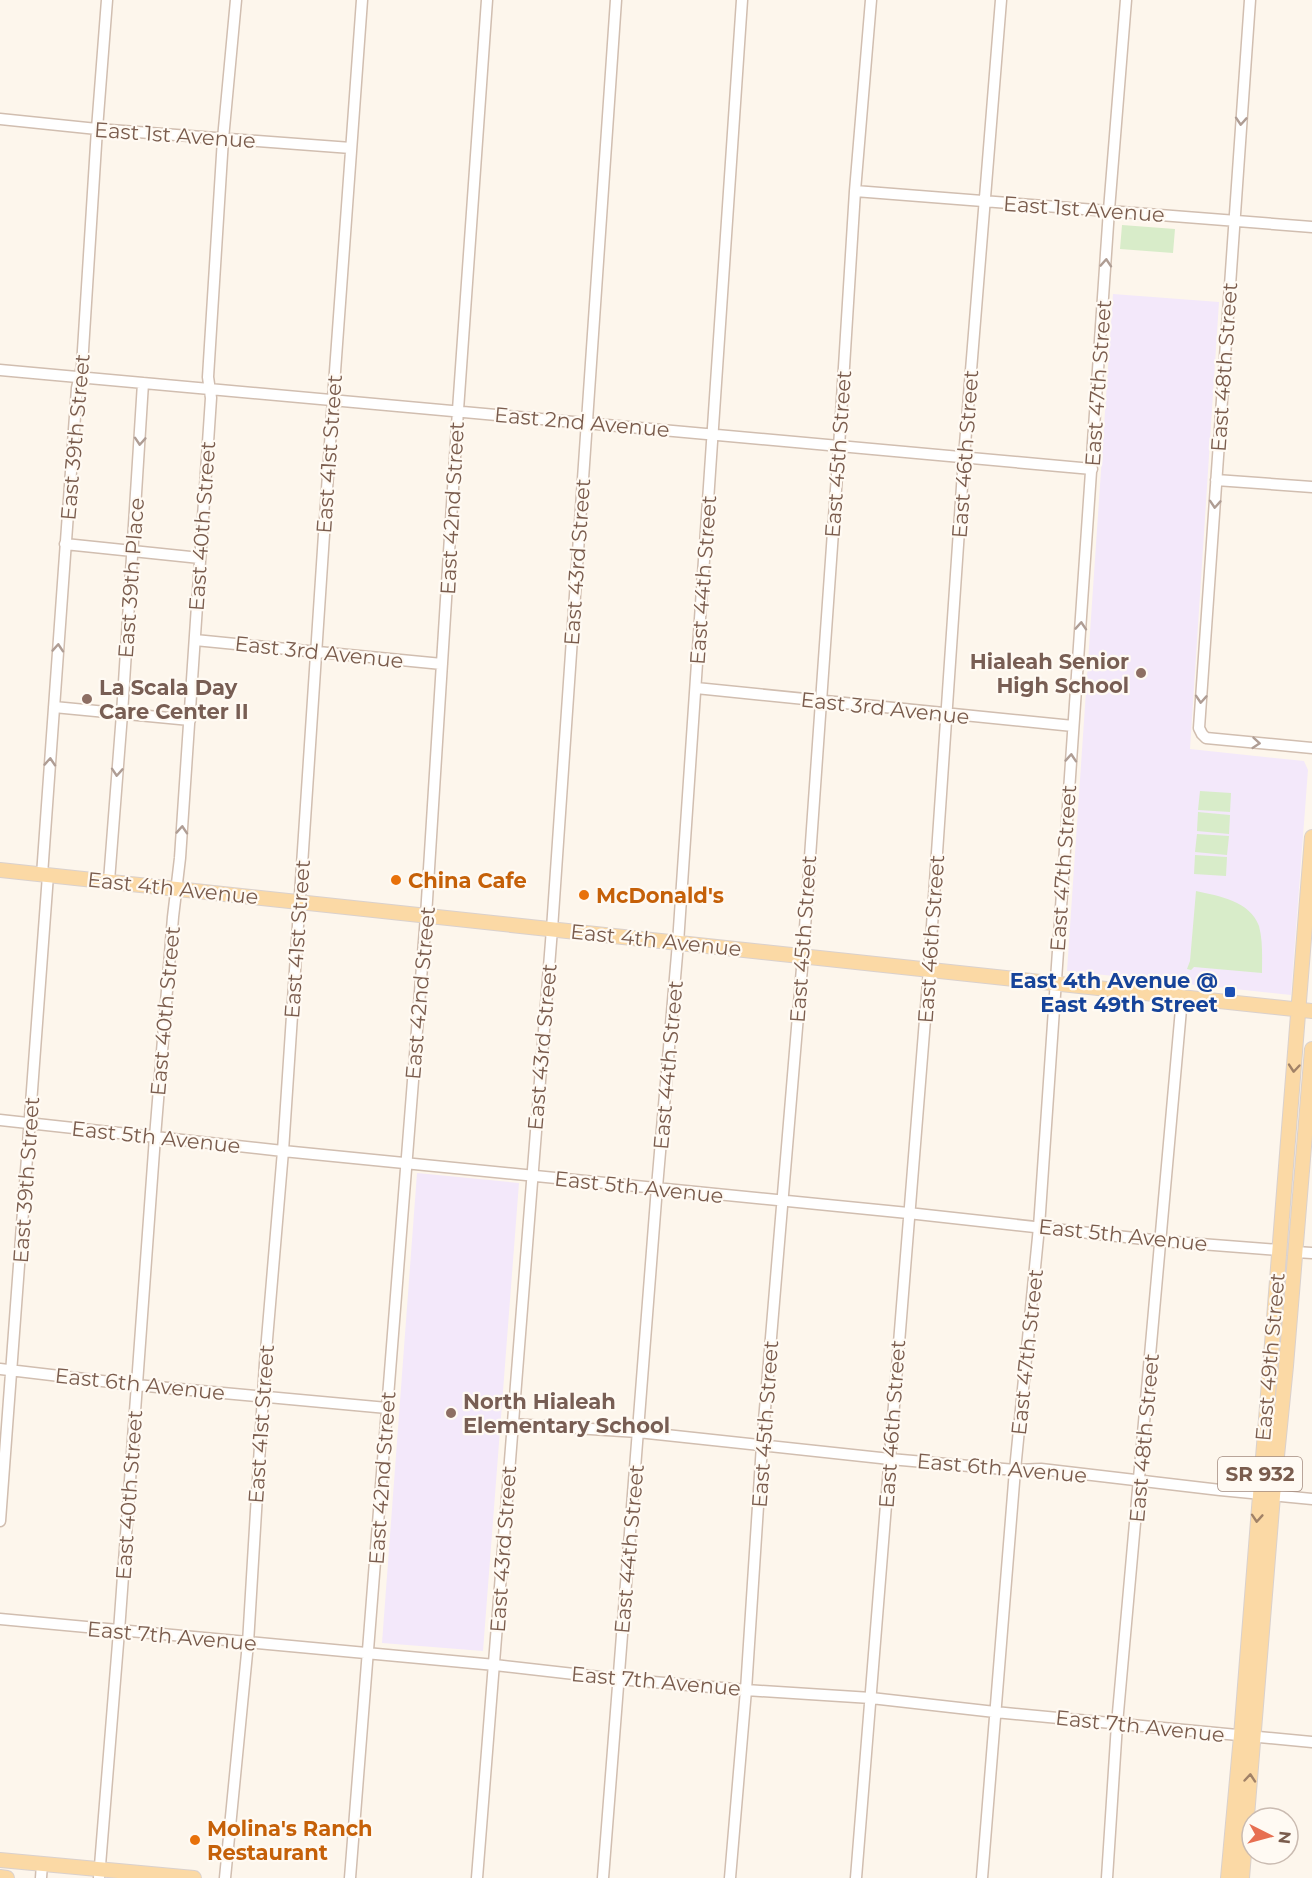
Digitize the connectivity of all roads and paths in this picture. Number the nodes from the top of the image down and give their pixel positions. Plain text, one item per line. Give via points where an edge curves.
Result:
1 (107, 0) edge
2 (236, 0) edge
3 (362, 0) edge
4 (488, 0) edge
5 (616, 0) edge
6 (742, 0) edge
7 (871, 0) edge
8 (1001, 0) edge
9 (1126, 0) edge
10 (1250, 0) edge
11 (0, 119) edge
12 (97, 129) junction
13 (223, 139) junction
14 (351, 148) junction
15 (855, 191) junction
16 (984, 202) junction
17 (1109, 210) junction
18 (1234, 220) junction
19 (1312, 227) edge
20 (0, 370) edge
21 (80, 377) junction
22 (144, 383) junction
23 (209, 389) junction
24 (333, 399) junction
25 (458, 411) junction
26 (586, 423) junction
27 (713, 434) junction
28 (839, 447) junction
29 (964, 457) junction
30 (1092, 468) junction
31 (1216, 480) junction
32 (1312, 487) edge
33 (65, 544) junction
34 (133, 550) junction
35 (201, 558) junction
36 (195, 640) junction
37 (316, 651) junction
38 (442, 664) junction
39 (696, 688) junction
40 (820, 701) junction
41 (54, 707) junction
42 (122, 714) junction
43 (948, 714) junction
44 (190, 720) junction
45 (1073, 726) junction
46 (1312, 748) edge
47 (1312, 837) edge
48 (0, 870) edge
49 (45, 875) junction
50 (109, 881) junction
51 (177, 888) junction
52 (299, 902) junction
53 (426, 916) junction
54 (552, 929) junction
55 (678, 943) junction
56 (803, 956) junction
57 (929, 970) junction
58 (1055, 984) junction
59 (1182, 998) junction
60 (1305, 1010) edge
61 (1312, 1049) edge
62 (0, 1120) edge
63 (30, 1123) junction
64 (155, 1137) junction
65 (283, 1151) junction
66 (405, 1162) junction
67 (531, 1176) junction
68 (1284, 1183) junction
69 (657, 1187) junction
70 (783, 1202) junction
71 (908, 1213) junction
72 (1039, 1227) junction
73 (1162, 1241) junction
74 (1279, 1250) junction
75 (1295, 1252) junction
76 (1312, 1253) edge
77 (1288, 1330) junction
78 (6, 1369) edge
79 (136, 1384) junction
80 (262, 1397) junction
81 (387, 1408) junction
82 (512, 1424) junction
83 (638, 1432) junction
84 (762, 1445) junction
85 (890, 1459) junction
86 (1015, 1470) junction
87 (1140, 1482) junction
88 (1266, 1495) junction
89 (1312, 1499) edge
90 (0, 1521) edge
91 (0, 1620) edge
92 (119, 1631) junction
93 (248, 1643) junction
94 (368, 1655) junction
95 (495, 1665) junction
96 (618, 1679) junction
97 (746, 1690) junction
98 (871, 1698) junction
99 (995, 1712) junction
100 (1117, 1724) junction
101 (1247, 1736) junction
102 (1312, 1742) edge
103 (0, 1860) edge
104 (41, 1871) edge
105 (100, 1874) edge
106 (0, 1877) edge
107 (7, 1878) edge
108 (194, 1878) edge
109 (225, 1878) edge
110 (350, 1878) edge
111 (477, 1878) edge
112 (603, 1878) edge
113 (730, 1878) edge
114 (855, 1878) edge
115 (982, 1878) edge
116 (1107, 1878) edge
117 (1227, 1878) edge
118 (1242, 1878) edge

1 - 12 street, East 39th Street
2 - 13 street, East 40th Street
3 - 14 street, East 41st Street
4 - 25 street, East 42nd Street
5 - 26 street, East 43rd Street
6 - 27 street, East 44th Street
7 - 15 street, East 45th Street
8 - 16 street, East 46th Street
9 - 17 street, East 47th Street
10 -> 18 street, East 48th Street
11 - 12 street, East 1st Avenue
12 - 13 street, East 1st Avenue
12 - 21 street, East 39th Street
13 - 14 street, East 1st Avenue
13 - 23 street, East 40th Street
14 - 24 street, East 41st Street
15 - 16 street, East 1st Avenue
15 - 28 street, East 45th Street
16 - 17 street, East 1st Avenue
16 - 29 street, East 46th Street
17 - 18 street, East 1st Avenue
30 -> 17 street, East 47th Street
18 - 19 street, East 1st Avenue
18 - 31 street, East 48th Street
20 - 21 street, East 2nd Avenue
21 - 22 street, East 2nd Avenue
21 - 33 street, East 39th Street
22 - 23 street, East 2nd Avenue
22 -> 34 street, East 39th Place
23 - 24 street, East 2nd Avenue
23 - 35 street, East 40th Street
24 - 25 street, East 2nd Avenue
24 - 37 street, East 41st Street
25 - 26 street, East 2nd Avenue
25 - 38 street, East 42nd Street
26 - 27 street, East 2nd Avenue
26 - 54 street, East 43rd Street
27 - 28 street, East 2nd Avenue
27 - 39 street, East 44th Street
28 - 29 street, East 2nd Avenue
28 - 40 street, East 45th Street
29 - 30 street, East 2nd Avenue
29 - 43 street, East 46th Street
45 -> 30 street, East 47th Street
31 - 32 street
31 -> 46 street, East 48th Street via 1199,728 1206,738
33 - 34 street
41 -> 33 street, East 39th Street
34 - 35 street
34 - 42 street, East 39th Place
35 - 36 street, East 40th Street
36 - 37 street, East 3rd Avenue
36 - 44 street, East 40th Street
37 - 38 street, East 3rd Avenue
37 - 52 street, East 41st Street
38 - 53 street, East 42nd Street
39 - 40 street, East 3rd Avenue
39 - 55 street, East 44th Street
40 - 43 street, East 3rd Avenue
40 - 56 street, East 45th Street
41 - 42 street
49 -> 41 street, East 39th Street
42 - 44 street
42 -> 50 street, East 39th Place
43 - 45 street, East 3rd Avenue
43 - 57 street, East 46th Street
51 -> 44 street, East 40th Street
58 -> 45 street, East 47th Street
47 - 60 main road, East 49th Street / SR 932
48 - 49 main road, East 4th Avenue
49 - 50 main road, East 4th Avenue
49 - 63 street, East 39th Street
50 - 51 main road, East 4th Avenue
51 - 52 main road, East 4th Avenue
51 - 64 street, East 40th Street
52 - 53 main road, East 4th Avenue
52 - 65 street, East 41st Street
53 - 54 main road, East 4th Avenue
53 - 66 street, East 42nd Street
54 - 55 main road, East 4th Avenue
54 - 67 street, East 43rd Street
55 - 56 main road, East 4th Avenue
55 - 69 street, East 44th Street
56 - 57 main road, East 4th Avenue
56 - 70 street, East 45th Street
57 - 58 main road, East 4th Avenue
57 - 71 street, East 46th Street
58 - 59 main road, East 4th Avenue
58 - 72 street, East 47th Street
59 - 60 main road, East 4th Avenue
59 - 73 street, East 48th Street
60 -> 68 main road, East 49th Street / SR 932
61 - 75 main road, East 49th Street / SR 932
62 - 63 street, East 5th Avenue
63 - 64 street, East 5th Avenue
63 - 78 street, East 39th Street
64 - 65 street, East 5th Avenue
64 - 79 street, East 40th Street
65 - 66 street, East 5th Avenue
65 - 80 street, East 41st Street
66 - 67 street, East 5th Avenue
66 - 81 street, East 42nd Street
67 - 69 street, East 5th Avenue
67 - 82 street, East 43rd Street
68 - 74 main road, East 49th Street / SR 932
68 - 75 main road via 1290,1200 1288,1240
69 - 70 street, East 5th Avenue
69 - 83 street, East 44th Street
70 - 71 street, East 5th Avenue
70 - 84 street, East 45th Street
71 - 72 street, East 5th Avenue
71 - 85 street, East 46th Street
72 - 73 street, East 5th Avenue
72 - 86 street, East 47th Street
73 - 74 street, East 5th Avenue
73 - 87 street, East 48th Street
74 - 77 main road via 1288,1263 1284,1320
74 - 88 main road, East 49th Street / SR 932
75 - 76 street
75 - 77 main road, East 49th Street / SR 932
77 - 88 main road, East 49th Street / SR 932
78 - 79 street, East 6th Avenue
78 - 90 street, East 39th Street
79 - 80 street, East 6th Avenue
79 - 92 street, East 40th Street
80 - 81 street, East 6th Avenue
80 - 93 street, East 41st Street
81 - 94 street, East 42nd Street
82 - 83 street, East 6th Avenue
82 - 95 street, East 43rd Street
83 - 84 street, East 6th Avenue
83 - 96 street, East 44th Street
84 - 85 street, East 6th Avenue
84 - 97 street, East 45th Street
85 - 86 street, East 6th Avenue
85 - 98 street, East 46th Street
86 - 87 street, East 6th Avenue via 1041,1469
86 - 99 street, East 47th Street
87 - 88 street, East 6th Avenue
87 - 100 street, East 48th Street
88 - 89 street, East 6th Avenue
88 - 101 main road, East 49th Street / SR 932
91 - 92 street, East 7th Avenue
92 - 93 street, East 7th Avenue
92 - 105 street, East 40th Street
93 - 94 street, East 7th Avenue
93 - 109 street, East 41st Street
94 - 95 street, East 7th Avenue
94 - 110 street, East 42nd Street
95 - 96 street, East 7th Avenue
95 - 111 street, East 43rd Street
96 - 97 street, East 7th Avenue
96 - 112 street, East 44th Street
97 - 98 street, East 7th Avenue
97 - 113 street, East 45th Street
98 - 99 street, East 7th Avenue
98 - 114 street, East 46th Street
99 - 100 street, East 7th Avenue
99 - 115 street, East 47th Street
100 - 101 street, East 7th Avenue
100 - 116 street, East 48th Street
101 - 102 street, East 7th Avenue
101 - 117 main road, East 49th Street / SR 932
118 -> 101 main road, East 49th Street / SR 932
103 - 104 main road
104 - 105 main road
105 - 108 main road
106 - 107 main road

